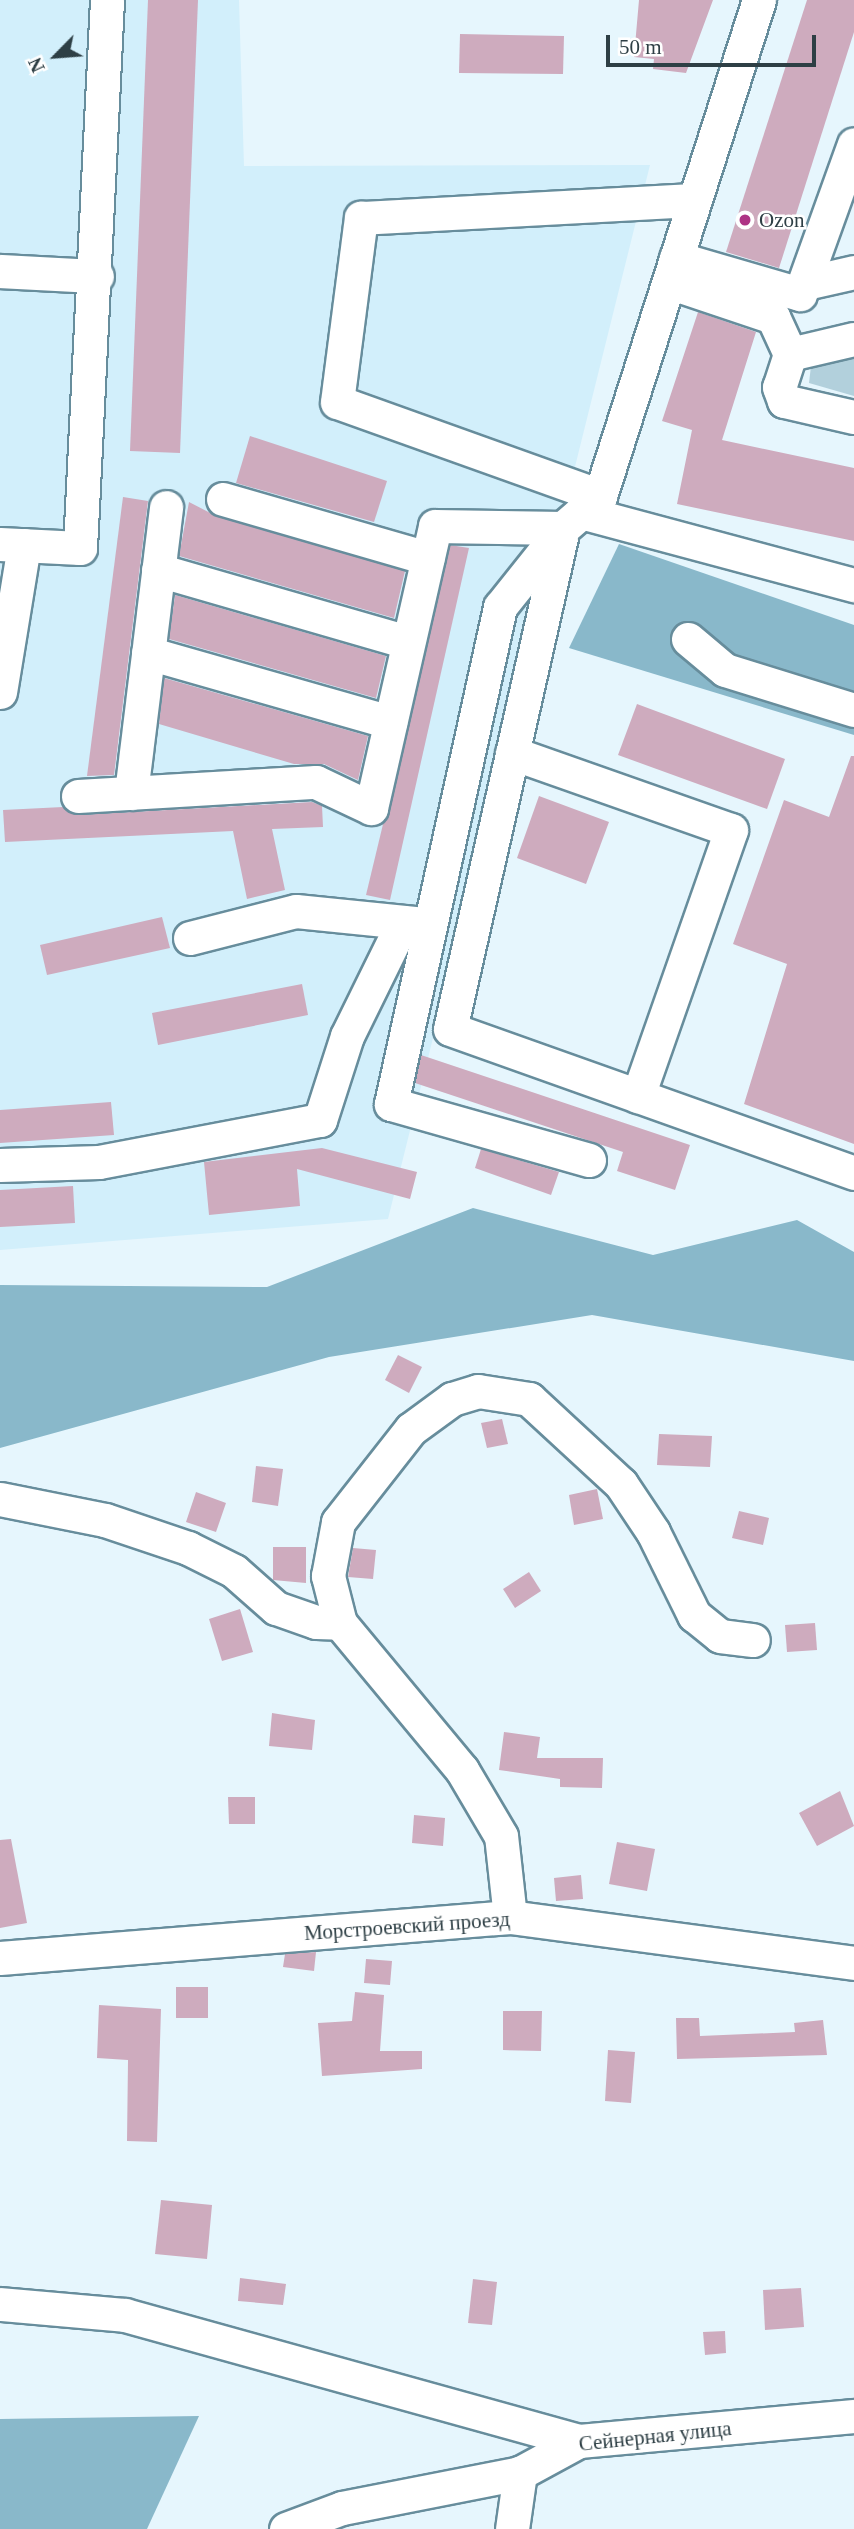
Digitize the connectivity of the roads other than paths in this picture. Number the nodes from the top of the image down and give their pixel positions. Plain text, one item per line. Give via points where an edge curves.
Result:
1 (107, 0) edge
2 (759, 0) edge
3 (854, 144) edge
4 (695, 200) junction
5 (673, 270) junction
6 (0, 271) edge
7 (854, 272) edge
8 (97, 276) junction
9 (806, 283) junction
10 (854, 339) edge
11 (790, 354) junction
12 (854, 417) edge
13 (223, 499) dead end
14 (166, 507) dead end
15 (582, 512) junction
16 (12, 544) edge
17 (428, 558) junction
18 (158, 570) junction
19 (854, 585) edge
20 (688, 639) dead end
21 (408, 642) junction
22 (148, 653) junction
23 (0, 692) edge
24 (854, 710) edge
25 (390, 722) junction
26 (512, 753) junction
27 (131, 793) junction
28 (78, 796) dead end
29 (417, 923) junction
30 (190, 938) dead end
31 (638, 1096) junction
32 (589, 1160) dead end
33 (0, 1165) edge
34 (854, 1173) edge
35 (0, 1499) edge
36 (340, 1623) junction
37 (753, 1640) dead end
38 (510, 1917) junction
39 (0, 1958) edge
40 (854, 1963) edge
41 (0, 2304) edge
42 (854, 2416) edge
43 (579, 2441) junction
44 (520, 2473) junction
45 (286, 2529) edge
46 (512, 2529) edge

1 - 8 lane
2 - 4 lane
3 - 9 lane
4 - 5 lane
4 - 15 lane via 362,218 337,402
5 - 9 lane via 795,296
5 - 11 lane via 773,317
5 - 15 lane
6 - 8 lane
7 - 9 lane
8 - 16 lane via 80,548
10 - 11 lane
11 - 12 lane via 779,387 784,401
13 - 17 lane
14 - 18 lane
15 - 17 lane via 435,526
15 - 19 lane
15 - 26 lane
15 - 29 lane via 500,607
16 - 23 lane
17 - 21 lane
18 - 21 lane
18 - 22 lane
20 - 24 lane via 725,670
21 - 25 lane
22 - 25 lane
22 - 27 lane
25 - 27 lane via 371,808 316,782
26 - 31 lane via 450,1029
26 - 31 lane via 731,831
27 - 28 lane
29 - 30 lane via 296,911
29 - 32 lane via 391,1104
29 - 33 lane via 347,1036 320,1121 99,1162
31 - 34 lane
35 - 36 lane via 105,1520 188,1548 234,1571 276,1608
36 - 37 lane via 328,1576 338,1522 411,1429 452,1399 478,1391 529,1399 575,1436 647,1522 694,1615 720,1636
36 - 38 lane via 462,1770 501,1836
38 - 39 lane, Морстроевский проезд
38 - 40 lane, Морстроевский проезд
41 - 43 lane via 124,2315
42 - 43 lane, Сейнерная улица
43 - 44 lane, Сейнерная улица
44 - 45 lane, Сейнерная улица via 342,2508
44 - 46 lane

